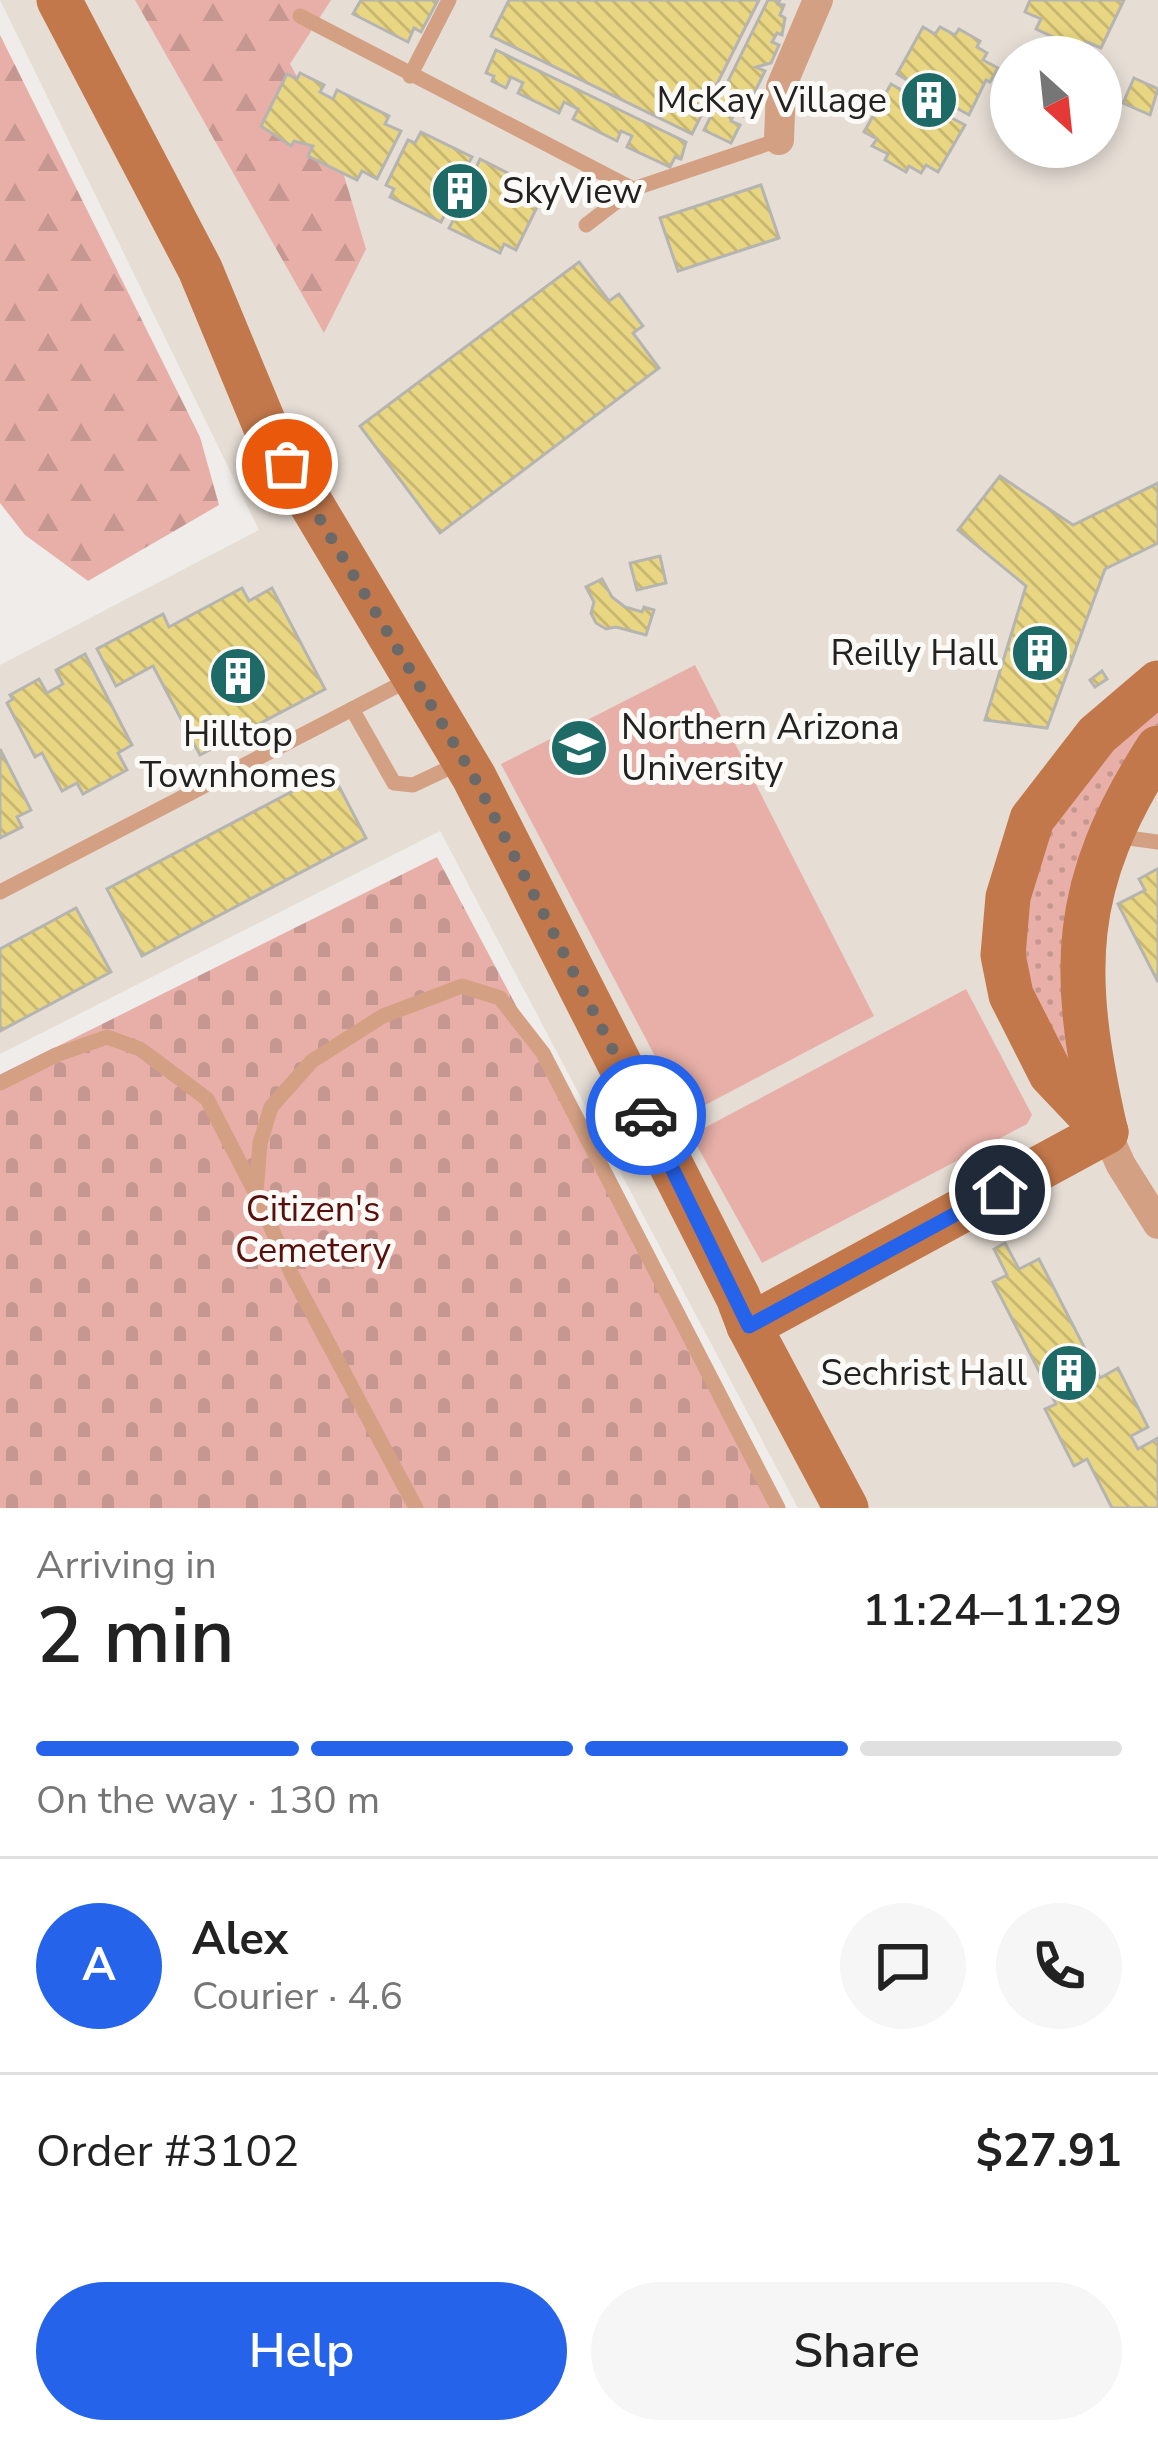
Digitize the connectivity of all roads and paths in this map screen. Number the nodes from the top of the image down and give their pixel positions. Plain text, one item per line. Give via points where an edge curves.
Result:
1 (59, 0) edge
2 (449, 0) edge
3 (818, 0) edge
4 (300, 16) dead end
5 (410, 76) junction
6 (779, 140) joint
7 (633, 190) junction
8 (586, 225) dead end
9 (415, 676) junction
10 (1158, 683) edge
11 (352, 709) junction
12 (1158, 748) edge
13 (464, 760) junction
14 (1111, 835) junction
15 (1158, 842) edge
16 (0, 892) edge
17 (0, 1083) edge
18 (1106, 1132) junction
19 (256, 1193) junction
20 (1158, 1224) edge
21 (749, 1326) junction
22 (416, 1508) edge
23 (778, 1508) edge
24 (846, 1508) edge

1 - 9 street via 200,269 266,428
2 - 5 lane
3 - 6 street via 782,87
4 - 5 lane
5 - 7 lane
6 - 7 lane
7 - 8 lane
9 - 11 lane
9 - 13 street
10 - 18 street via 1097,735 1032,819 1008,897 1003,955 1011,995 1051,1074
11 - 13 lane via 394,783 413,784
11 - 16 lane
12 - 14 street
13 - 21 street
14 - 15 lane
14 - 18 street via 1086,910 1080,978
17 - 19 lane via 107,1037 140,1049 207,1099
18 - 20 street
18 - 21 street
19 - 22 lane
19 - 23 lane via 271,1107 312,1061 383,1016 461,986 500,998 543,1053
21 - 24 street

